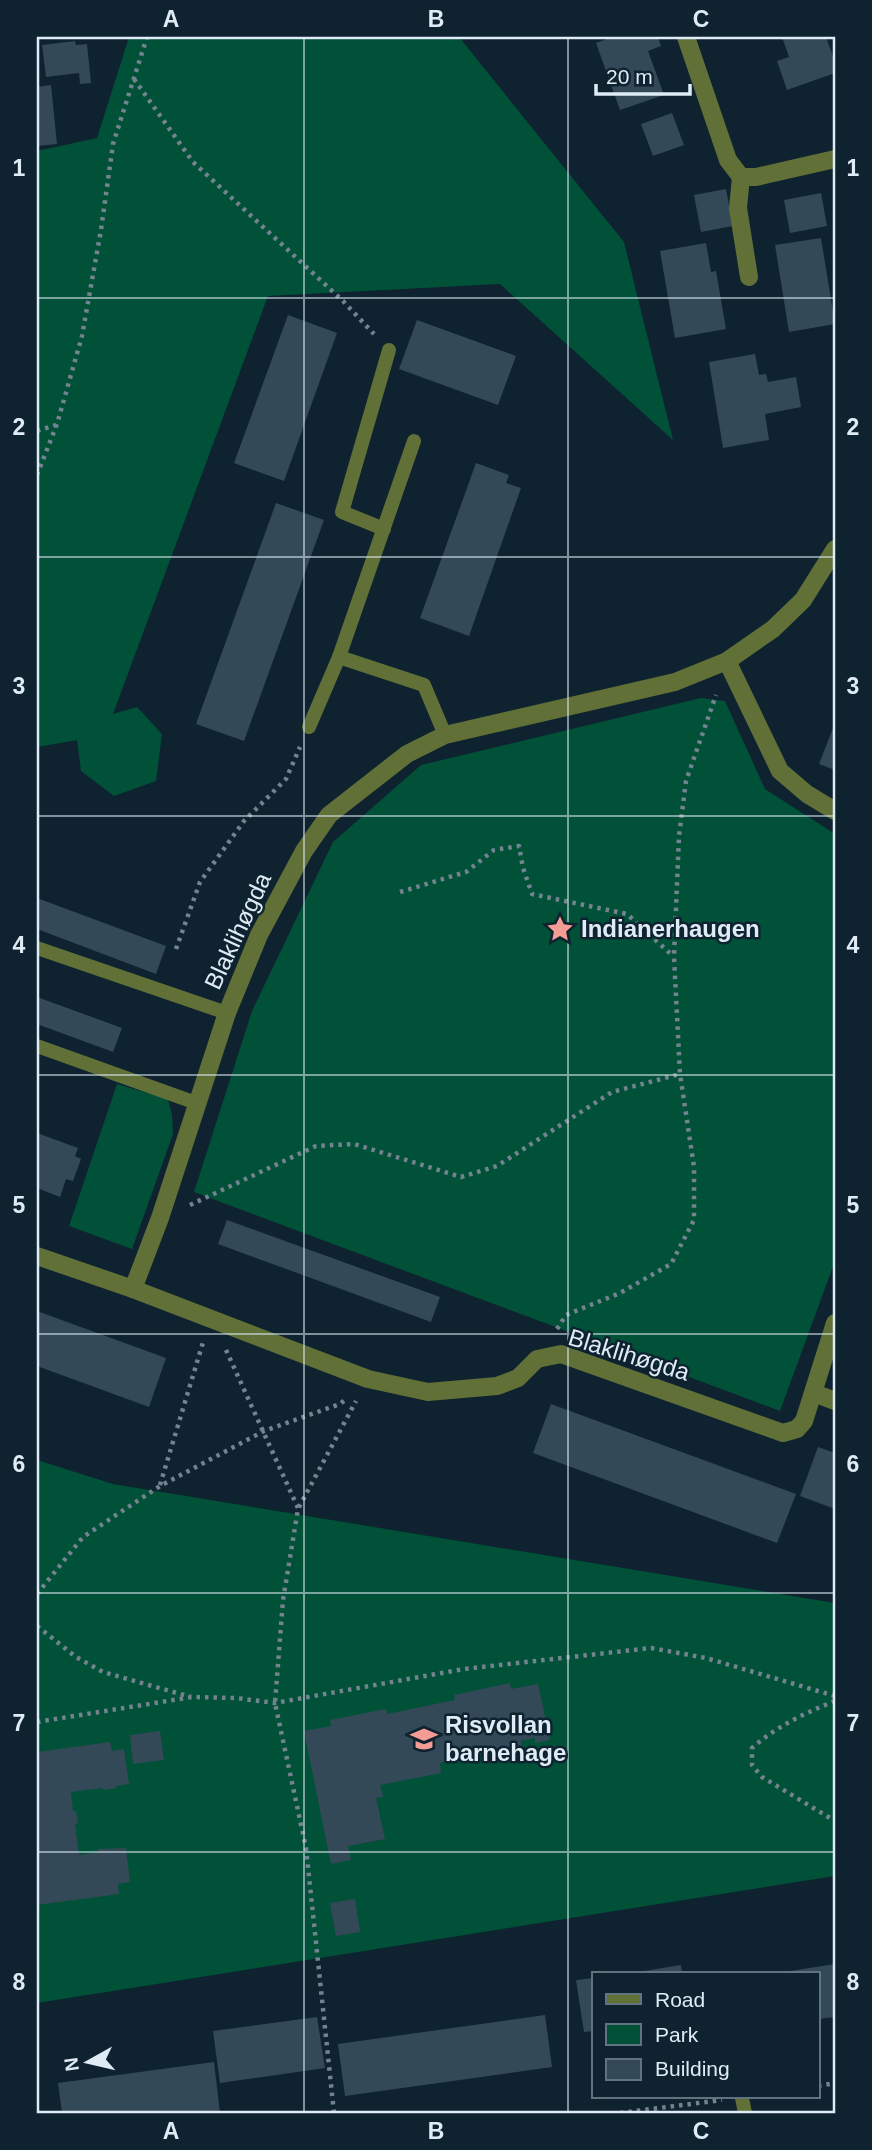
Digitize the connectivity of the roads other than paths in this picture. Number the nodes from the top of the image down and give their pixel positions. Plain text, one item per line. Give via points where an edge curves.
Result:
1 (686, 37) edge
2 (835, 159) edge
3 (741, 177) junction
4 (750, 276) dead end
5 (388, 350) road end
6 (414, 441) dead end
7 (384, 529) junction
8 (835, 550) edge
9 (339, 657) junction
10 (727, 661) junction
11 (309, 727) road end
12 (445, 735) junction
13 (835, 811) edge
14 (37, 948) edge
15 (227, 1013) junction
16 (37, 1046) edge
17 (199, 1104) junction
18 (37, 1256) edge
19 (133, 1289) junction
20 (835, 1323) edge
21 (814, 1393) junction
22 (835, 1401) edge
23 (743, 2098) road end
24 (745, 2113) edge

1 - 3 street via 728,160
2 - 3 street
3 - 4 street via 738,208
5 - 7 lane via 342,512
6 - 7 lane
7 - 9 lane
8 - 10 street, Blaklihøgda via 803,600 773,629
9 - 11 lane
9 - 12 lane via 424,685
10 - 12 street, Blaklihøgda via 675,682
10 - 13 street via 780,771
12 - 15 street, Blaklihøgda via 407,754 329,816 304,851 259,935
14 - 15 lane
15 - 17 street, Blaklihøgda
16 - 17 lane
17 - 19 street, Blaklihøgda
18 - 19 street, Blaklihøgda
19 - 21 street, Blaklihøgda via 368,1379 428,1392 496,1386 518,1378 537,1359 561,1354 783,1433 804,1421
20 - 21 street, Blaklihøgda
21 - 22 street
23 - 24 lane

